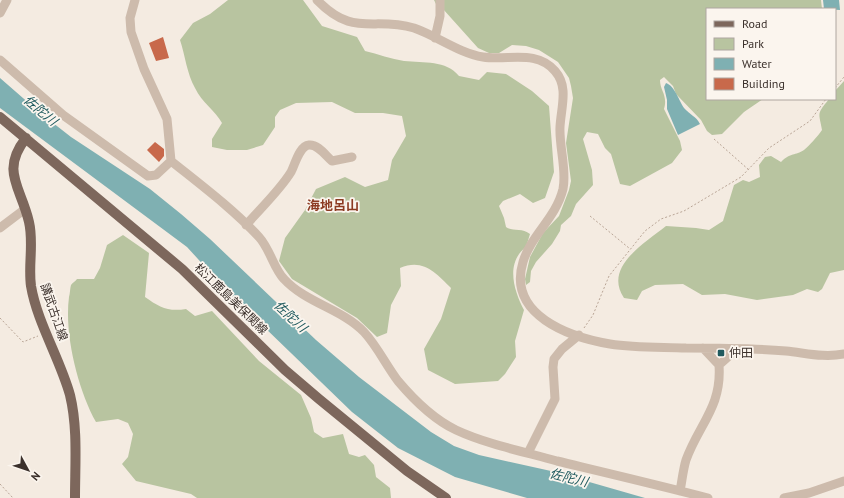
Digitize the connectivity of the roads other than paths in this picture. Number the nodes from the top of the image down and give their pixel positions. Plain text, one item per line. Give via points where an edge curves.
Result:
1 (7, 0) edge
2 (135, 0) edge
3 (317, 0) edge
4 (440, 0) edge
5 (0, 13) edge
6 (435, 38) junction
7 (0, 60) edge
8 (0, 117) edge
9 (26, 138) junction
10 (352, 157) dead end
11 (171, 161) junction
12 (25, 209) junction
13 (246, 225) junction
14 (0, 228) edge
15 (579, 335) junction
16 (703, 348) junction
17 (737, 349) junction
18 (844, 354) edge
19 (719, 365) junction
20 (528, 453) junction
21 (844, 481) edge
22 (680, 491) junction
23 (75, 498) edge
24 (446, 498) edge
25 (708, 498) edge
26 (784, 498) edge

1 - 5 street
2 - 11 street via 130,28 144,69 167,120
3 - 6 street via 338,17 351,23 403,25
4 - 6 street via 440,16
6 - 15 street via 484,57 537,59 547,63 560,79 564,99 560,142 564,186 553,215 531,244 523,260 521,290 528,305 538,316
7 - 11 street via 63,115 148,176 156,175
8 - 9 main road, 松江鹿島美保関線
9 - 12 main road, 講武古江線 via 13,154 11,165
9 - 24 main road, 松江鹿島美保関線 via 182,269 285,370 407,471
10 - 13 street via 332,161 316,147 306,146 288,176
11 - 13 street
12 - 14 street
12 - 23 main road, 講武古江線 via 31,232 31,285 70,394 74,419
13 - 20 street via 270,252 282,278 294,288 354,323 364,332 398,380 435,417 456,430
15 - 16 street via 609,344
15 - 20 street via 554,359 554,399
16 - 17 street
16 - 19 street
17 - 18 street via 824,356
17 - 19 street
19 - 22 street via 718,391 710,414 686,461
20 - 22 street
21 - 26 street via 809,493
22 - 25 street

